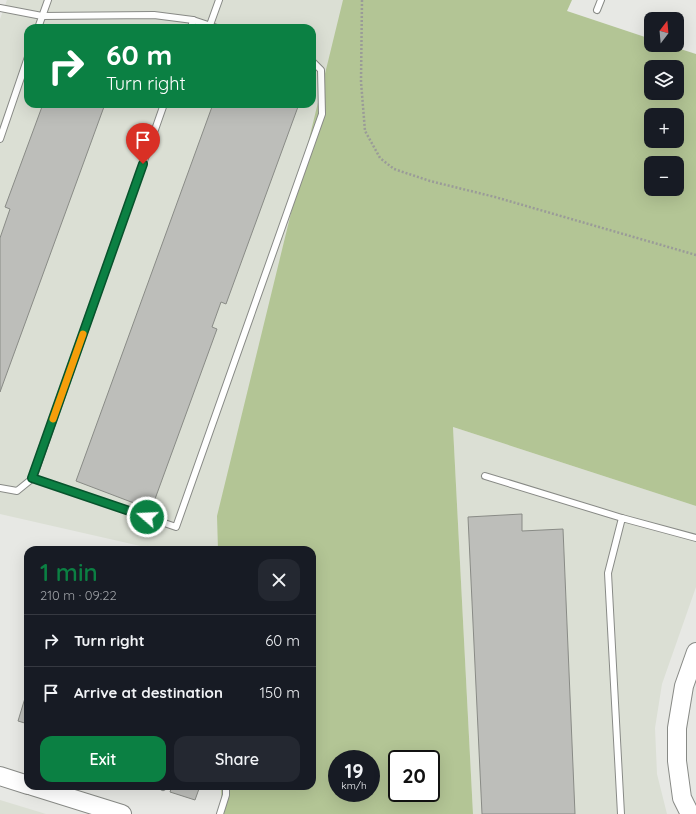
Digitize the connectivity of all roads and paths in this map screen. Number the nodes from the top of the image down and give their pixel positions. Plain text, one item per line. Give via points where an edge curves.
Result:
1 (48, 0) edge
2 (219, 0) edge
3 (362, 0) edge
4 (601, 0) edge
5 (0, 8) edge
6 (597, 10) dead end
7 (42, 16) junction
8 (194, 20) junction
9 (39, 24) edge
10 (192, 24) edge
11 (205, 24) edge
12 (211, 24) edge
13 (316, 65) edge
14 (24, 69) edge
15 (163, 108) edge
16 (0, 139) edge
17 (696, 255) edge
18 (485, 476) dead end
19 (32, 478) junction
20 (0, 488) edge
21 (622, 518) junction
22 (696, 538) edge
23 (696, 652) edge
24 (0, 776) edge
25 (24, 784) edge
26 (45, 790) edge
27 (226, 790) edge
28 (122, 814) edge
29 (220, 814) edge
30 (621, 814) edge
31 (690, 814) edge

1 - 7 lane
2 - 12 lane
3 - 17 path via 361,82 365,131 380,158 394,169
4 - 6 lane
5 - 7 lane
7 - 8 lane via 154,15
7 - 9 lane
8 - 10 lane
8 - 11 lane
13 - 19 lane via 321,70 322,114 176,526
14 - 16 lane
15 - 19 lane
18 - 21 lane
19 - 20 lane via 17,491
21 - 22 lane
21 - 30 lane via 608,573
23 - 31 main road via 684,686 677,728 677,761 682,798
24 - 25 main road
26 - 28 main road
27 - 29 lane

